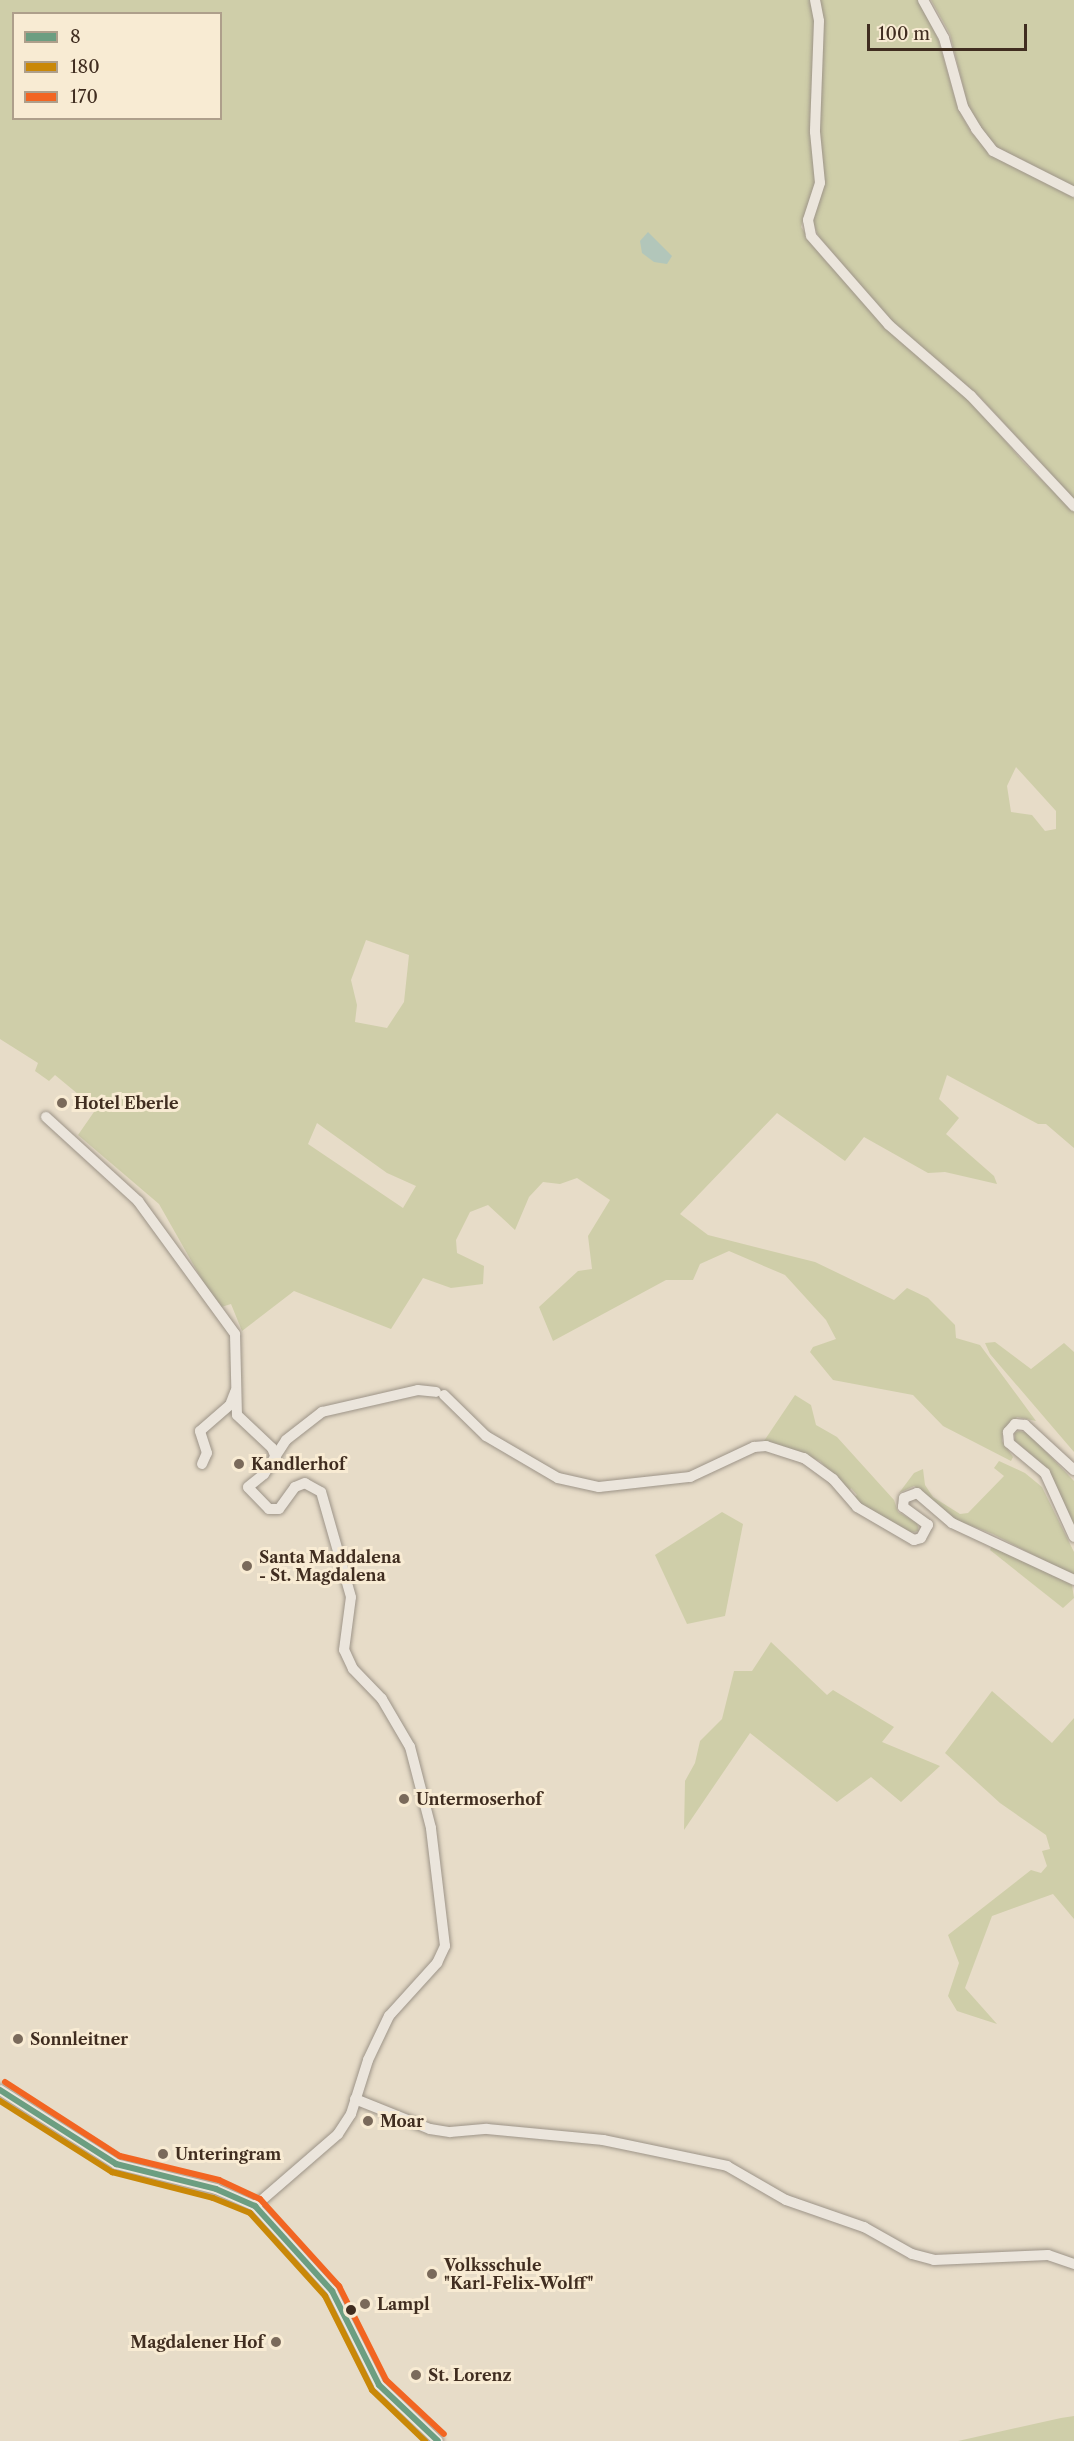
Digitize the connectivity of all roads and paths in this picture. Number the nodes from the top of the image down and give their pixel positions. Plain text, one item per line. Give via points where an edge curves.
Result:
1 (815, 0) edge
2 (923, 0) edge
3 (1074, 192) edge
4 (1074, 506) edge
5 (46, 1117) dead end
6 (237, 1390) junction
7 (276, 1458) junction
8 (202, 1464) dead end
9 (1074, 1470) edge
10 (1074, 1537) edge
11 (1074, 1580) edge
12 (0, 2090) edge
13 (355, 2099) junction
14 (255, 2206) junction
15 (1074, 2265) edge
16 (438, 2441) edge

1 - 4 street via 819,21 815,132 820,183 808,220 811,236 889,325 971,396
2 - 3 street via 944,38 963,107 993,151
5 - 6 street via 138,1201 235,1334
6 - 7 street via 237,1415 272,1449
6 - 8 street via 230,1405 201,1429 207,1453
7 - 11 street via 286,1440 322,1412 418,1390 440,1394 486,1436 558,1478 599,1487 690,1477 754,1447 766,1446 804,1458 833,1479 857,1507 914,1540 921,1538 928,1526 903,1507 904,1498 917,1494 952,1523
7 - 13 street via 248,1487 269,1509 279,1509 295,1487 305,1483 321,1492 351,1597 344,1650 353,1669 382,1699 410,1748 438,1871 445,1946 437,1963 389,2016
9 - 10 street via 1025,1425 1015,1424 1008,1432 1009,1443 1045,1473
12 - 14 street via 116,2164 216,2189
13 - 14 street via 338,2134
13 - 15 street via 430,2129 487,2129 603,2140 727,2166 786,2200 864,2227 912,2254 934,2260 1048,2255
14 - 16 street via 332,2291 379,2385

